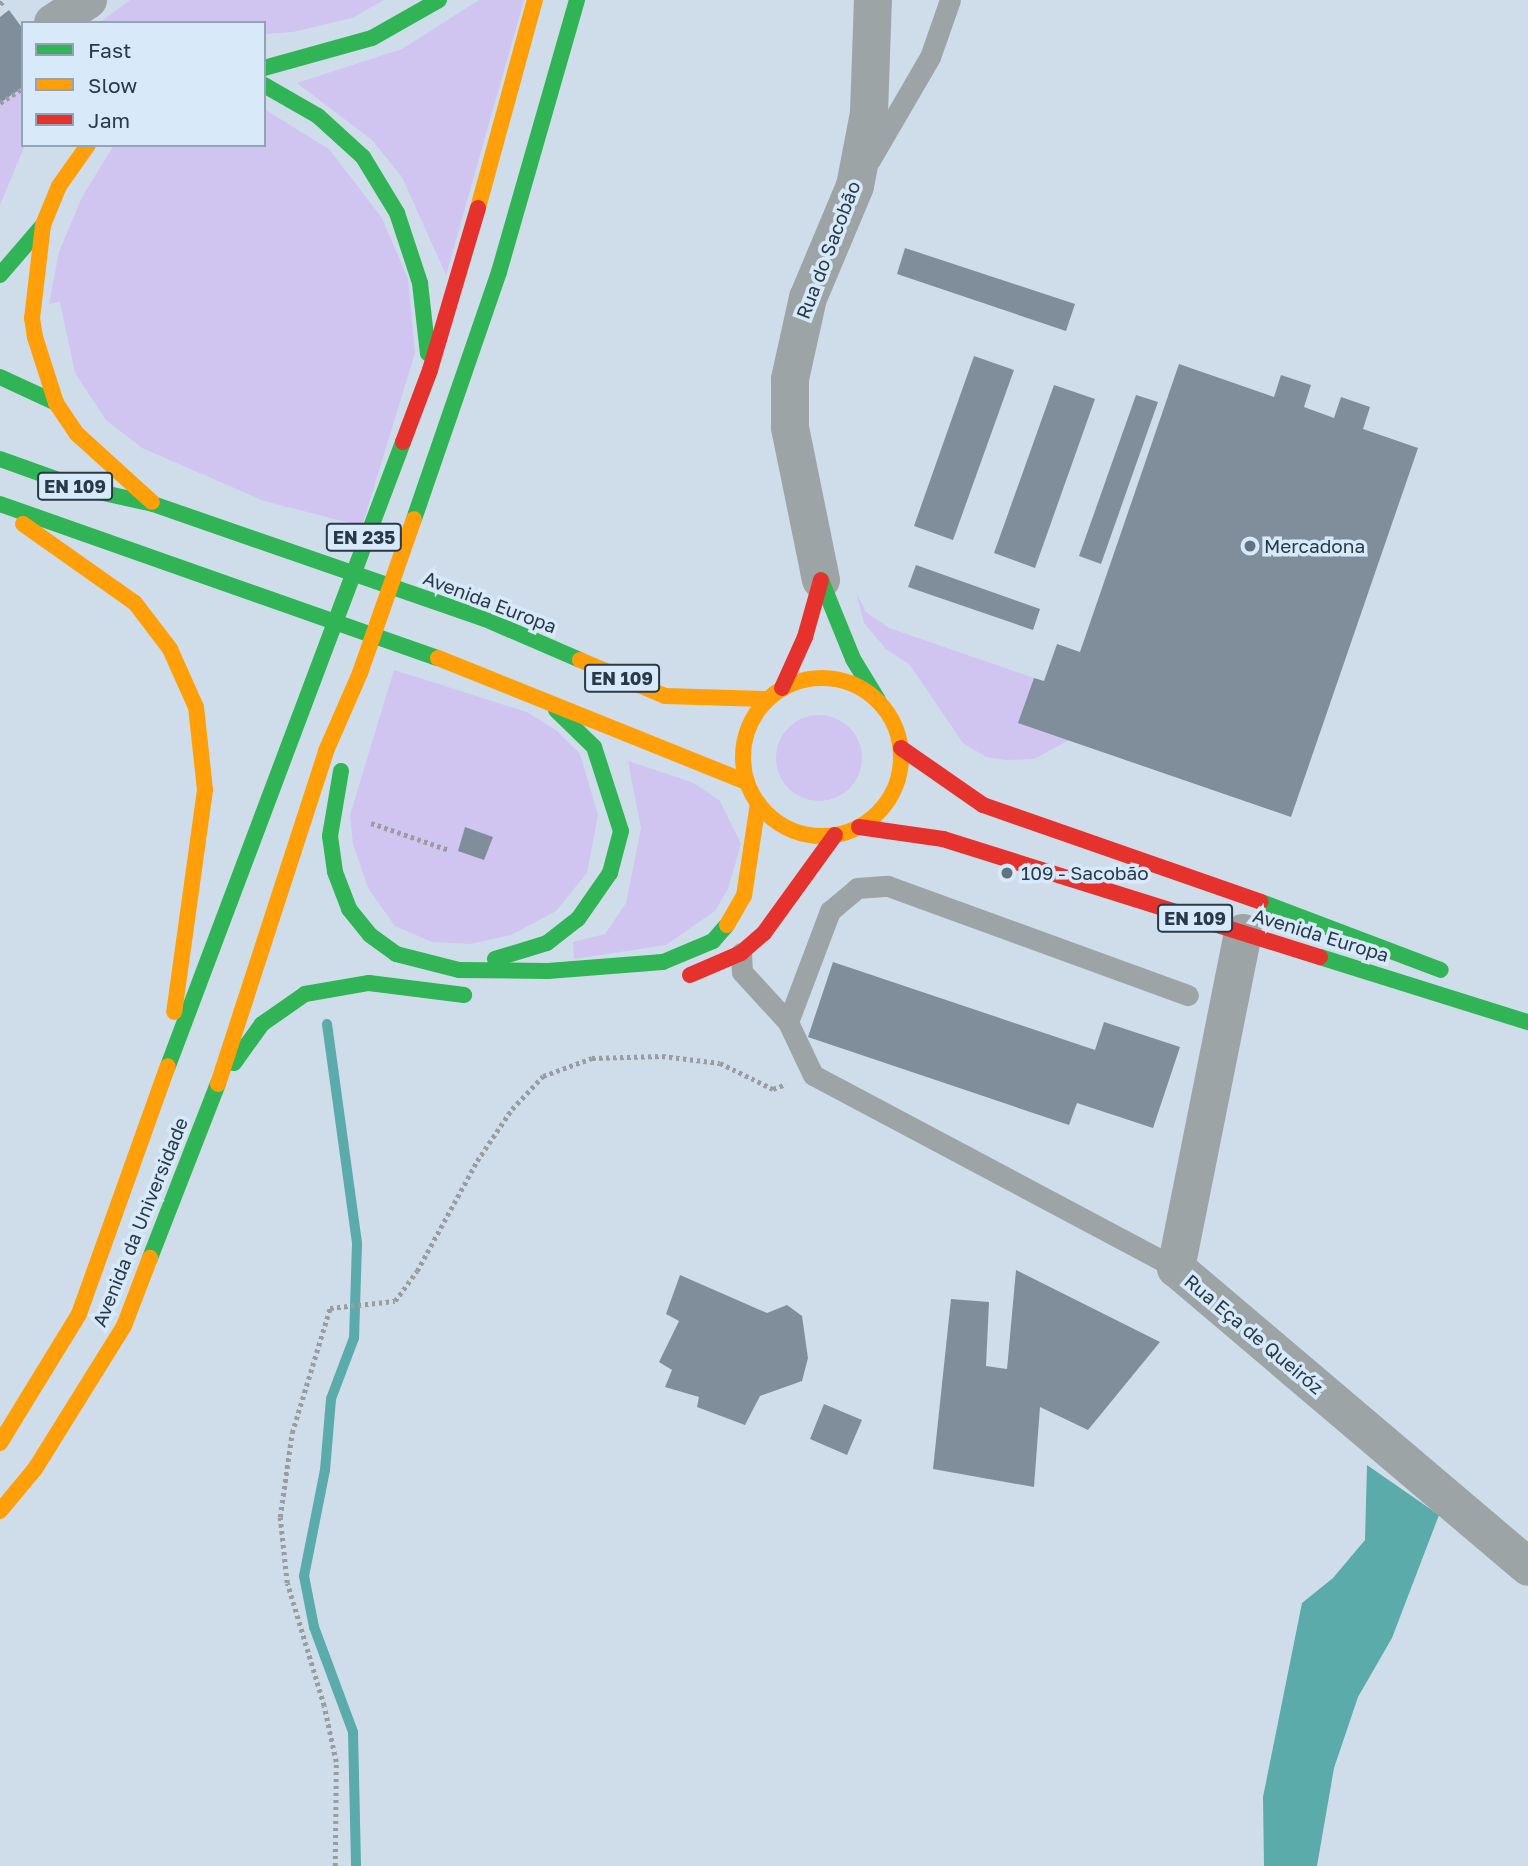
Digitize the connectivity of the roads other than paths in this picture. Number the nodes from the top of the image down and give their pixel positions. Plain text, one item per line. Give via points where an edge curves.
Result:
1 (88, 0) edge
2 (439, 0) edge
3 (535, 0) edge
4 (577, 0) edge
5 (873, 0) edge
6 (950, 0) edge
7 (56, 21) edge
8 (266, 67) edge
9 (266, 86) edge
10 (87, 147) edge
11 (855, 186) junction
12 (43, 225) junction
13 (0, 275) edge
14 (430, 370) junction
15 (0, 377) edge
16 (56, 403) junction
17 (0, 459) edge
18 (153, 504) junction
19 (0, 505) edge
20 (821, 580) junction
21 (360, 673) junction
22 (514, 685) junction
23 (782, 688) junction
24 (768, 699) junction
25 (879, 702) junction
26 (901, 748) junction
27 (747, 782) junction
28 (758, 803) junction
29 (859, 827) junction
30 (835, 835) junction
31 (1243, 933) junction
32 (741, 953) junction
33 (459, 970) junction
34 (1452, 974) dead end
35 (670, 983) dead end
36 (483, 995) dead end
37 (1188, 995) dead end
38 (788, 1022) junction
39 (1528, 1022) edge
40 (168, 1066) junction
41 (218, 1084) junction
42 (1176, 1268) junction
43 (0, 1443) edge
44 (0, 1511) edge
45 (1528, 1567) edge

1 - 7 street
2 - 8 main road via 372,38
3 - 14 main road, EN 235 via 512,94
4 - 21 main road, EN 235 via 499,272
5 - 11 street, Rua do Sacobão via 869,113
6 - 11 lane via 930,57
9 - 14 main road via 318,116 363,157 397,213 420,283
10 - 12 main road via 59,186
11 - 20 street, Rua do Sacobão via 808,298 790,379 790,427
12 - 13 main road
12 - 16 main road via 32,318
14 - 40 main road, EN 235
15 - 16 main road
16 - 18 main road via 77,434
17 - 18 main road, Avenida Europa / EN 109 via 81,488
18 - 24 main road, Avenida Europa / EN 109 via 485,619 665,696
19 - 22 main road, EN 109
19 - 40 main road via 135,603 170,649 196,707 205,790 181,942
20 - 23 main road via 805,638
20 - 25 main road via 853,659
21 - 33 main road via 333,811 334,872 349,909 370,935 396,954
21 - 41 main road, EN 235 via 326,751
22 - 27 main road, EN 109
22 - 33 main road via 560,712 594,747 621,831 610,873 578,919 547,943
23 - 24 main road, Avenida Europa / EN 109
23 - 25 main road, Avenida Europa / EN 109 via 824,677 846,681
24 - 27 main road, Avenida Europa / EN 109 via 746,734
25 - 26 main road, Avenida Europa / EN 109
26 - 29 main road, Avenida Europa / EN 109 via 899,776 888,800
26 - 34 main road, Avenida Europa / EN 109 via 983,805 1236,892
27 - 28 main road, Avenida Europa / EN 109
28 - 30 main road, Avenida Europa / EN 109 via 791,830
28 - 33 main road via 744,896 713,941 663,962 548,971
29 - 30 main road, Avenida Europa / EN 109
29 - 31 main road, Avenida Europa / EN 109 via 943,839
30 - 32 main road via 764,933
31 - 39 main road, Avenida Europa / EN 109
31 - 42 street, Rua Eça de Queiróz
32 - 35 main road
32 - 38 lane via 742,972
36 - 41 main road via 455,996 369,983 304,994 262,1024
37 - 38 lane via 888,886 857,888 830,911
38 - 42 lane via 813,1075
40 - 43 main road, Avenida da Universidade / EN 235 via 79,1314
41 - 44 main road, Avenida da Universidade / EN 235 via 124,1326 35,1468
42 - 45 street, Rua Eça de Queiróz

